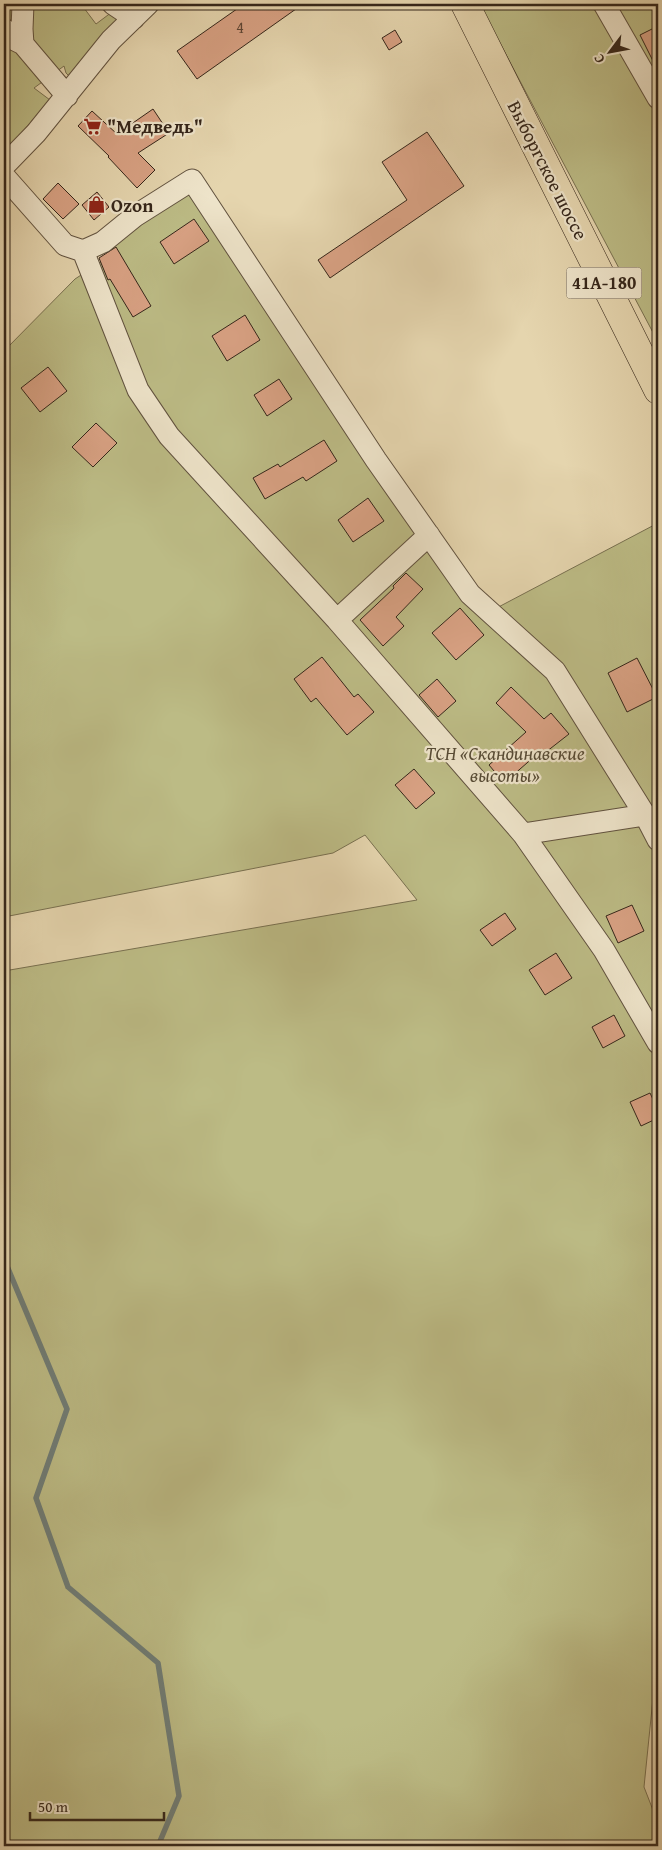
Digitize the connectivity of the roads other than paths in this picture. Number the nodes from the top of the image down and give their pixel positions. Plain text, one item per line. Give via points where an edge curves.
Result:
1 (23, 4) edge
2 (113, 4) edge
3 (465, 4) edge
4 (604, 4) edge
5 (141, 11) edge
6 (4, 29) edge
7 (24, 44) junction
8 (67, 96) junction
9 (658, 98) edge
10 (4, 166) edge
11 (4, 176) edge
12 (83, 251) junction
13 (658, 390) edge
14 (428, 535) junction
15 (337, 620) junction
16 (645, 814) junction
17 (523, 834) junction
18 (658, 840) edge
19 (658, 1043) edge

1 - 7 street
2 - 5 street
3 - 13 main road, Выборгское шоссе / 41А-180
4 - 9 street
5 - 8 street via 111,40
6 - 7 street
7 - 8 street
8 - 10 street
11 - 12 street via 65,245
12 - 14 street via 103,242 135,216 192,180
12 - 15 street via 138,390 169,436
14 - 15 street
14 - 16 street via 470,594 555,670
15 - 17 street
16 - 17 street
16 - 18 street
17 - 19 street via 604,950

